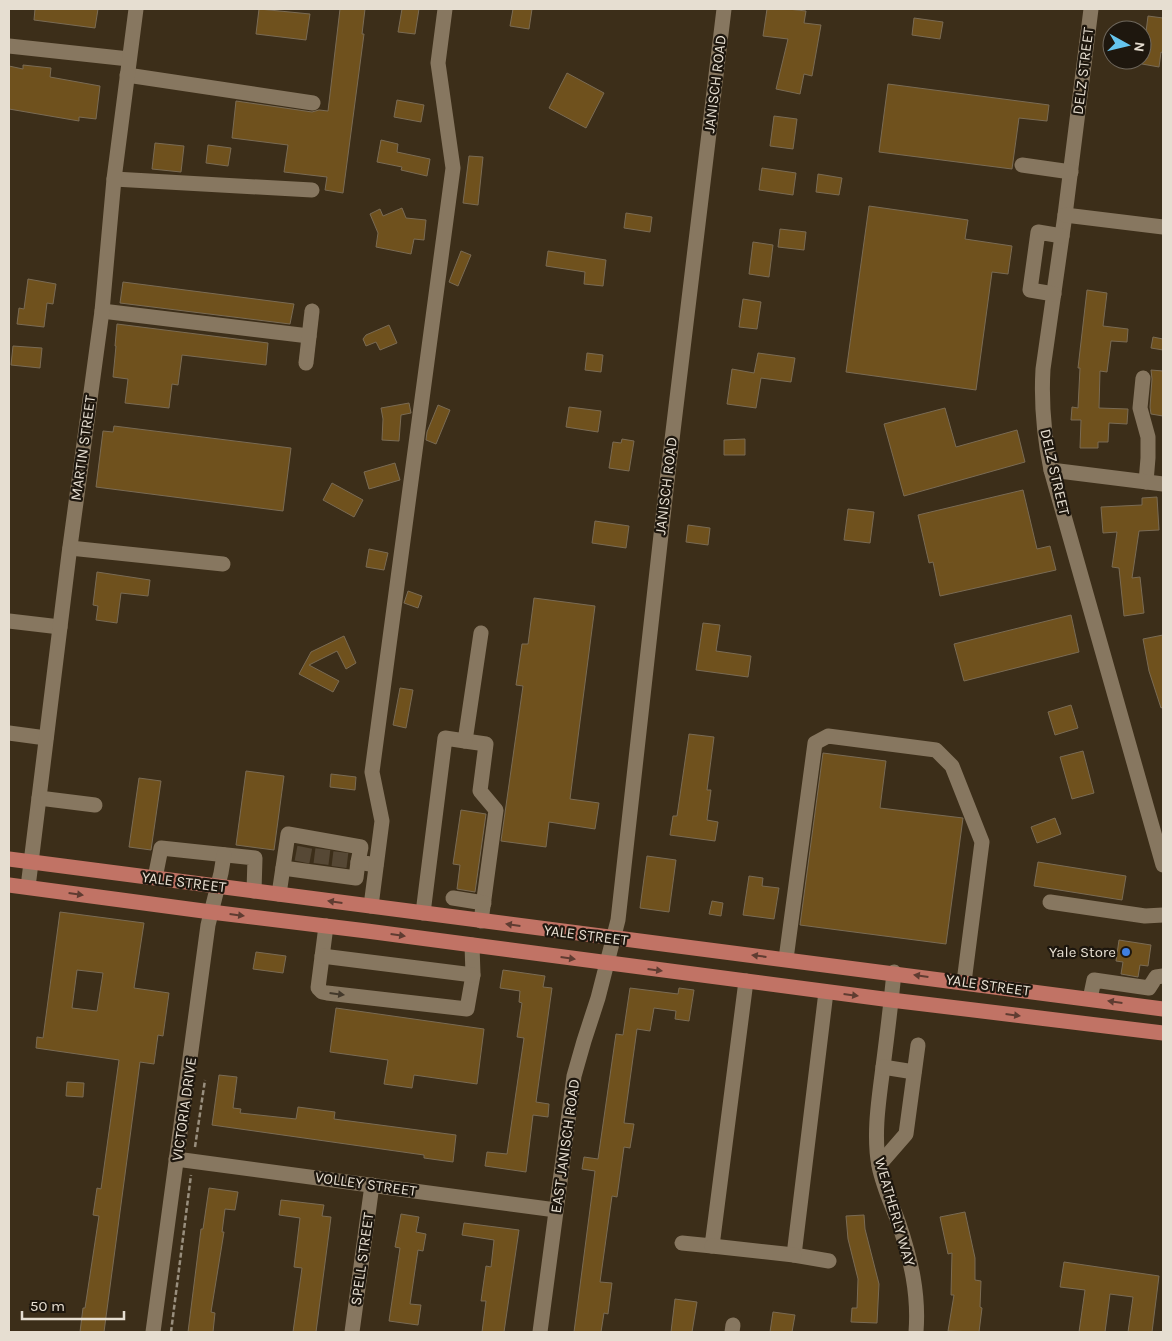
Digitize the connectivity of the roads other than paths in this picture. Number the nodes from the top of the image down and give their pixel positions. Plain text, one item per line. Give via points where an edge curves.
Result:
1 (136, 9) edge
2 (445, 9) edge
3 (724, 9) edge
4 (1091, 9) edge
5 (9, 46) edge
6 (129, 60) junction
7 (127, 75) junction
8 (313, 102) dead end
9 (1022, 165) dead end
10 (1071, 172) junction
11 (114, 179) junction
12 (312, 190) dead end
13 (1065, 215) junction
14 (1163, 227) edge
15 (1062, 236) junction
16 (1054, 294) junction
17 (102, 310) junction
18 (312, 310) dead end
19 (309, 336) junction
20 (306, 363) dead end
21 (1143, 378) dead end
22 (1051, 470) junction
23 (1146, 482) junction
24 (1163, 484) edge
25 (70, 548) junction
26 (223, 564) dead end
27 (9, 621) edge
28 (60, 627) junction
29 (481, 633) dead end
30 (9, 734) edge
31 (46, 738) junction
32 (465, 741) junction
33 (39, 798) junction
34 (95, 805) dead end
35 (224, 855) junction
36 (9, 859) edge
37 (31, 862) junction
38 (358, 862) junction
39 (376, 865) junction
40 (1163, 865) edge
41 (283, 868) junction
42 (155, 878) junction
43 (9, 885) edge
44 (218, 886) junction
45 (28, 888) junction
46 (254, 891) junction
47 (279, 894) junction
48 (453, 898) dead end
49 (1050, 902) dead end
50 (484, 903) junction
51 (370, 906) junction
52 (211, 912) junction
53 (422, 913) junction
54 (1163, 914) edge
55 (481, 921) junction
56 (326, 926) junction
57 (367, 930) junction
58 (614, 938) junction
59 (472, 945) junction
60 (322, 956) junction
61 (786, 959) junction
62 (607, 963) junction
63 (894, 972) junction
64 (474, 975) junction
65 (1163, 976) edge
66 (746, 981) junction
67 (964, 982) junction
68 (1149, 988) junction
69 (826, 992) junction
70 (1090, 999) junction
71 (891, 1000) junction
72 (1145, 1006) junction
73 (1163, 1008) edge
74 (1163, 1033) edge
75 (918, 1046) dead end
76 (883, 1067) junction
77 (914, 1072) junction
78 (176, 1159) junction
79 (879, 1166) junction
80 (372, 1185) junction
81 (556, 1210) junction
82 (682, 1243) dead end
83 (712, 1246) junction
84 (794, 1255) junction
85 (829, 1261) dead end
86 (153, 1332) edge
87 (352, 1332) edge
88 (540, 1332) edge
89 (916, 1332) edge

1 - 6 street, MARTIN STREET
2 - 39 street via 438,63 453,168 372,772 382,820
3 - 58 street, JANISCH ROAD
4 - 10 street, DELZ STREET
5 - 6 street
6 - 7 street, MARTIN STREET
7 - 8 street
7 - 11 street, MARTIN STREET
9 - 10 street
10 - 13 street, DELZ STREET
11 - 12 street
11 - 17 street, MARTIN STREET
13 - 14 street
13 - 15 street, DELZ STREET
15 - 16 street, DELZ STREET
15 - 16 street via 1038,232 1030,290
16 - 22 street, DELZ STREET via 1042,393
17 - 19 street
17 - 25 street, MARTIN STREET
18 - 19 street
19 - 20 street
21 - 23 street via 1140,408 1148,437
22 - 23 street
22 - 40 street, DELZ STREET
23 - 24 street
25 - 26 street
25 - 28 street, MARTIN STREET
27 - 28 street
28 - 31 street, MARTIN STREET
29 - 32 street
30 - 31 street
31 - 33 street, MARTIN STREET
32 - 50 street via 486,744 480,791 496,810
32 - 53 street via 445,738
33 - 34 street
33 - 37 street, MARTIN STREET
35 - 42 street via 161,848
35 - 44 street, VICTORIA DRIVE
35 - 46 street via 255,858
36 - 37 main road, YALE STREET
37 - 42 main road, YALE STREET
37 - 45 street, MARTIN STREET
38 - 39 street
38 - 41 street via 356,878 338,871 301,866
38 - 41 street via 361,846 305,842 288,834
39 - 51 street
41 - 47 street
42 - 44 main road, YALE STREET
43 - 45 main road, YALE STREET
44 - 46 main road, YALE STREET
44 - 52 street, VICTORIA DRIVE
45 -> 52 main road, YALE STREET
46 - 47 main road, YALE STREET
51 -> 47 main road, YALE STREET
48 - 50 street
49 - 54 street via 1145,916
50 - 55 street
51 - 53 main road, YALE STREET
51 - 57 main road
52 -> 56 main road, YALE STREET
52 - 78 street, VICTORIA DRIVE
53 - 55 main road, YALE STREET
58 -> 55 main road, YALE STREET
56 - 57 main road, YALE STREET
56 - 60 street
57 -> 59 main road, YALE STREET
61 -> 58 main road, YALE STREET
58 - 62 street, JANISCH ROAD
59 -> 62 main road, YALE STREET
59 - 64 street
60 - 64 street
60 -> 64 street via 318,988 322,992 336,994 467,1009
61 - 63 main road, YALE STREET
61 - 67 street via 815,744 828,736 936,750 952,766 982,842
62 -> 66 main road, YALE STREET
62 - 81 street, EAST JANISCH ROAD via 574,1076
67 -> 63 main road, YALE STREET
63 - 71 street, WEATHERLY WAY
65 - 68 street via 1156,977
66 - 69 main road, YALE STREET
66 - 83 street
67 - 70 main road, YALE STREET
68 - 70 street via 1094,980
68 - 72 street
69 -> 71 main road, YALE STREET
69 - 84 street
72 -> 70 main road, YALE STREET
71 -> 74 main road, YALE STREET
71 - 76 street, WEATHERLY WAY
72 - 73 main road, YALE STREET
75 - 77 street
76 - 77 street
76 - 79 street, WEATHERLY WAY via 877,1129
77 - 79 street via 906,1134
78 - 80 street, VOLLEY STREET
78 - 86 street, VICTORIA DRIVE
79 - 89 street, WEATHERLY WAY via 915,1280
80 - 81 street, VOLLEY STREET
80 - 87 street, SPELL STREET
81 - 88 street, EAST JANISCH ROAD
82 - 83 street
83 - 84 street
84 - 85 street

